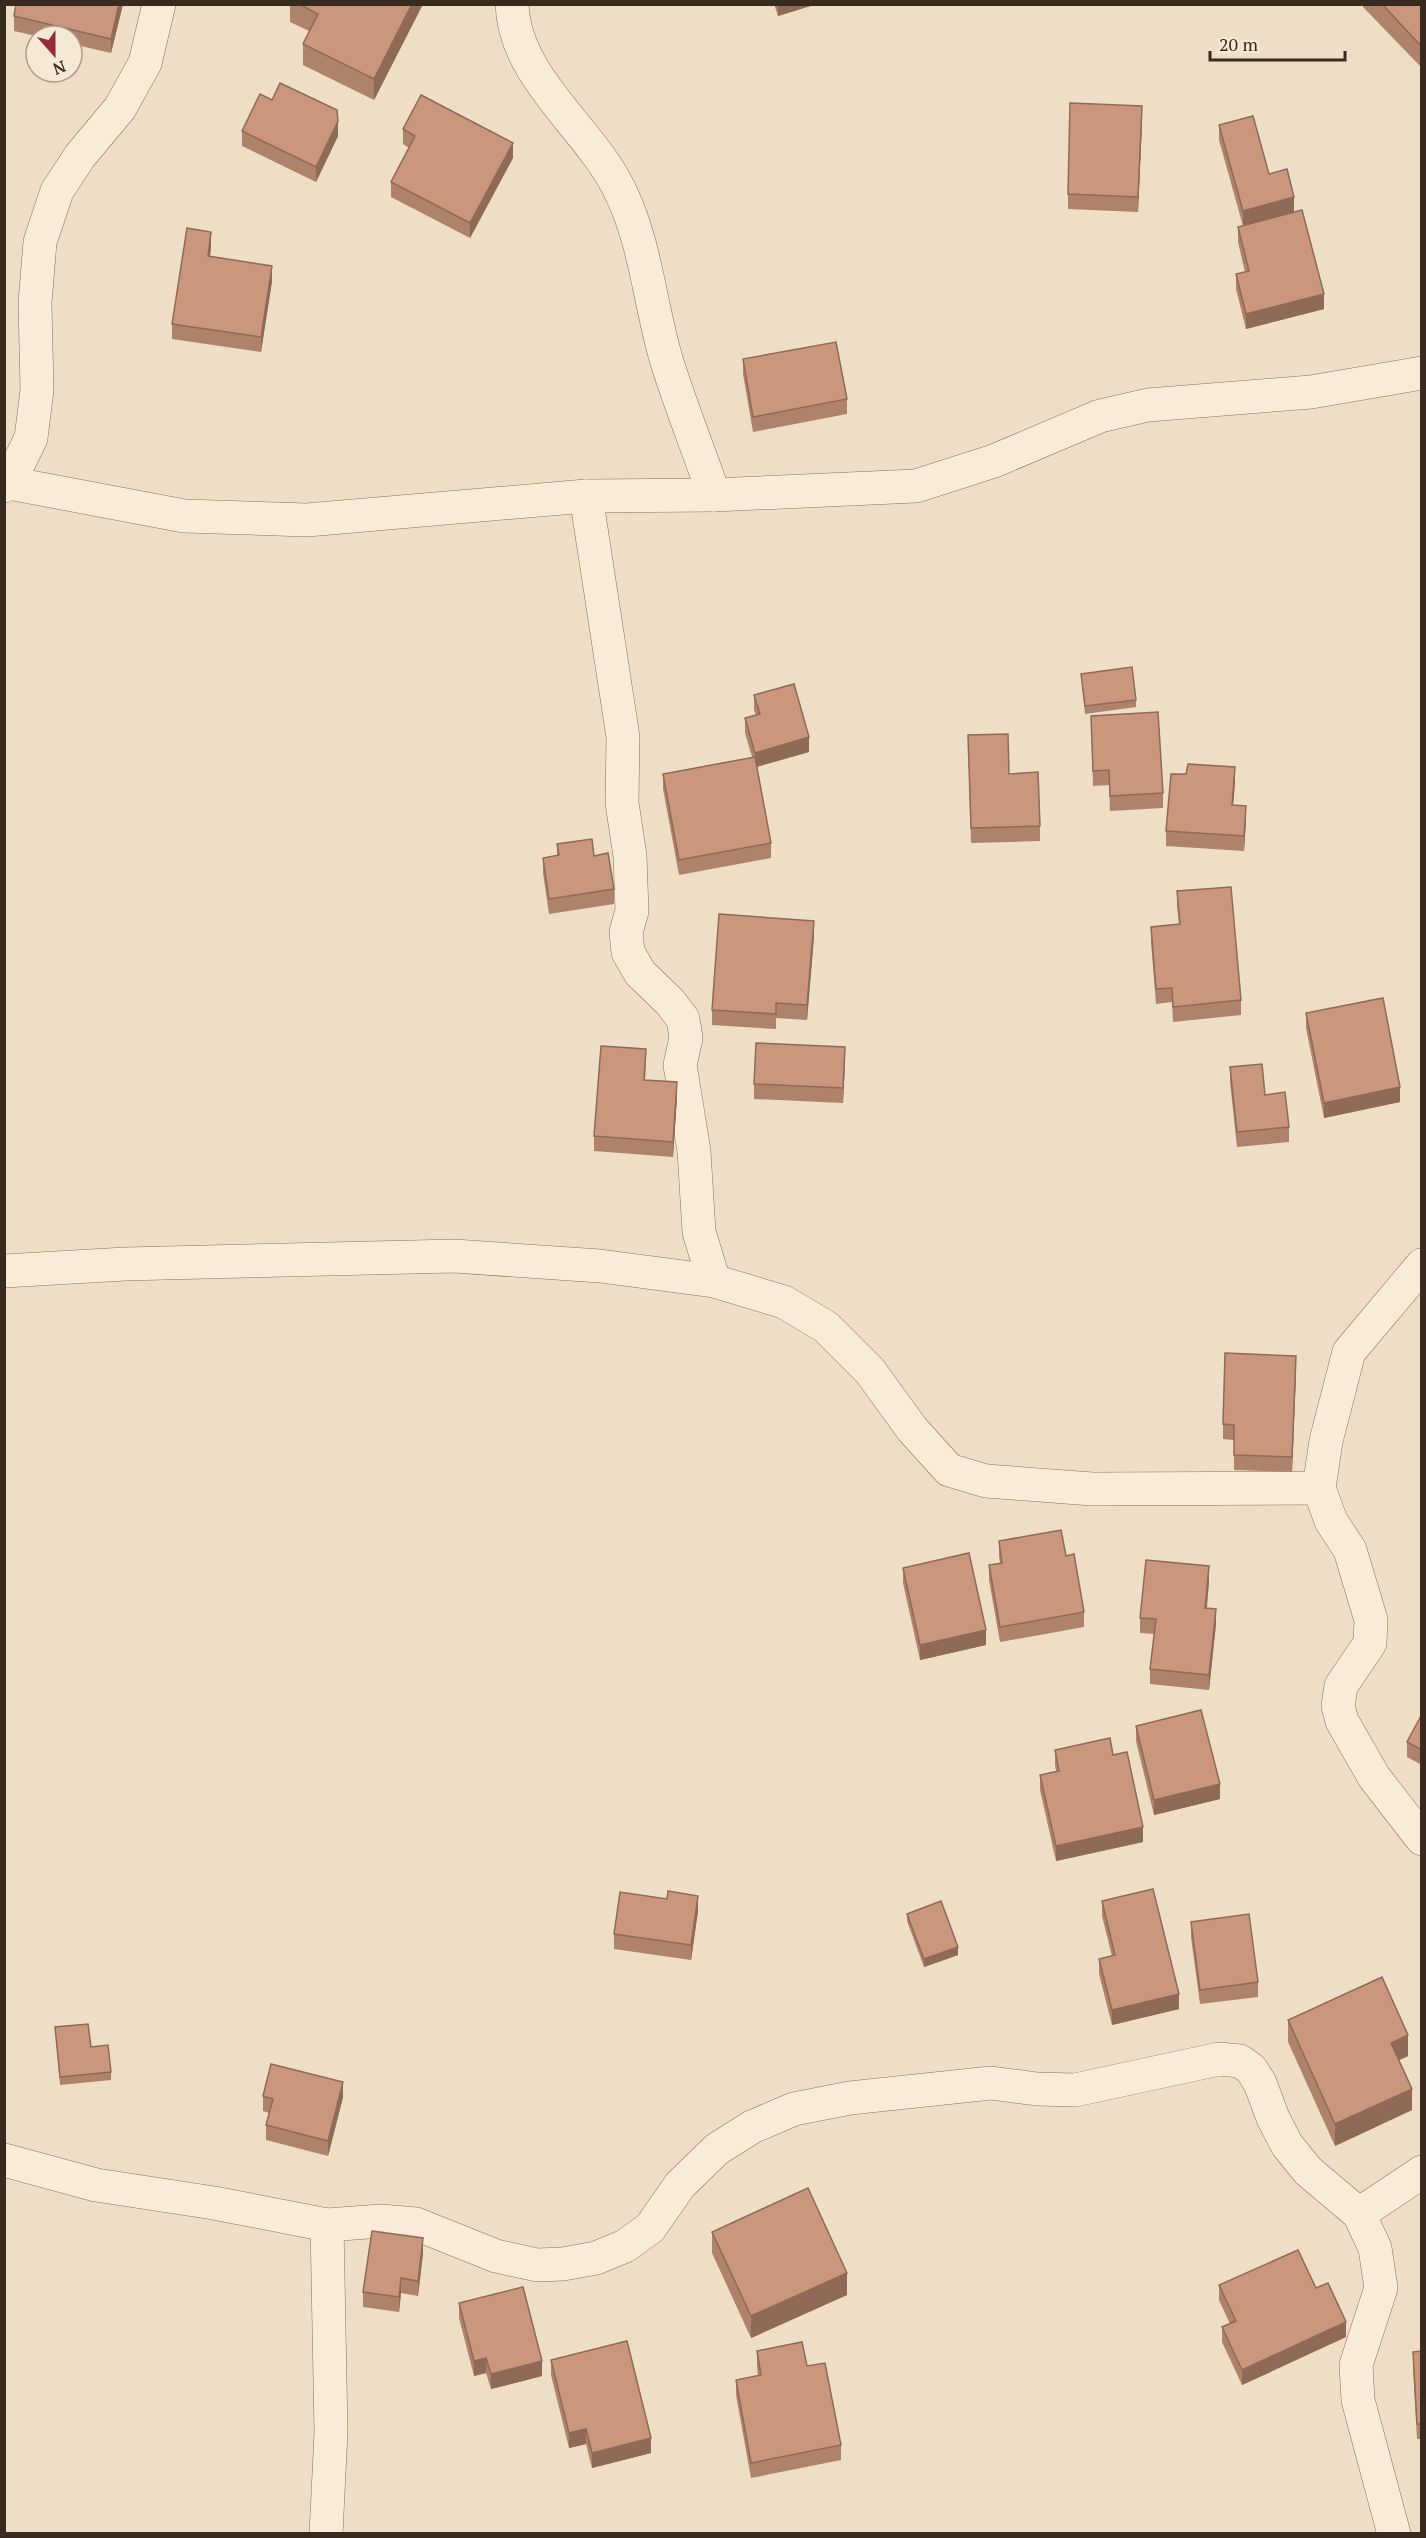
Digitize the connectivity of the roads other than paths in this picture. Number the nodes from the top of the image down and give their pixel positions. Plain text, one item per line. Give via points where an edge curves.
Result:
1 (159, 4) edge
2 (512, 4) edge
3 (1422, 374) edge
4 (7, 485) edge
5 (714, 495) junction
6 (586, 496) junction
7 (1422, 1265) edge
8 (4, 1271) edge
9 (714, 1281) junction
10 (1319, 1488) junction
11 (1422, 1839) edge
12 (4, 2160) edge
13 (1422, 2172) edge
14 (1359, 2214) junction
15 (327, 2225) junction
16 (326, 2534) edge
17 (1394, 2534) edge

1 - 4 street via 145,63 120,108 57,191 40,242 35,303 36,400 31,438
2 - 5 street via 513,20 544,86 616,182 634,223 667,361
3 - 5 street via 1311,392 1148,405 1100,416 994,461 916,486
4 - 6 street via 184,516 307,520
5 - 6 street
6 - 9 street via 623,737 622,803 630,856 632,911 626,932 628,952 640,973 683,1019 686,1038 680,1065 694,1151 699,1232
7 - 10 street via 1349,1353 1326,1441
8 - 9 street via 454,1256 600,1266
9 - 10 street via 784,1302 826,1327 870,1371 912,1429 949,1470 986,1481 1092,1489
10 - 11 street via 1331,1521 1350,1550 1371,1620 1370,1643 1341,1686 1338,1706 1342,1721 1374,1777
12 - 15 street via 96,2185
13 - 14 street
14 - 15 street via 1308,2170 1287,2145 1251,2069 1240,2061 1219,2059 1076,2091 992,2083 850,2098 794,2109 752,2127 717,2149 680,2185 650,2228 625,2246 596,2258 537,2265 496,2256 416,2224 381,2220
14 - 17 street via 1375,2248 1381,2288 1356,2365 1358,2400
15 - 16 street via 331,2432

